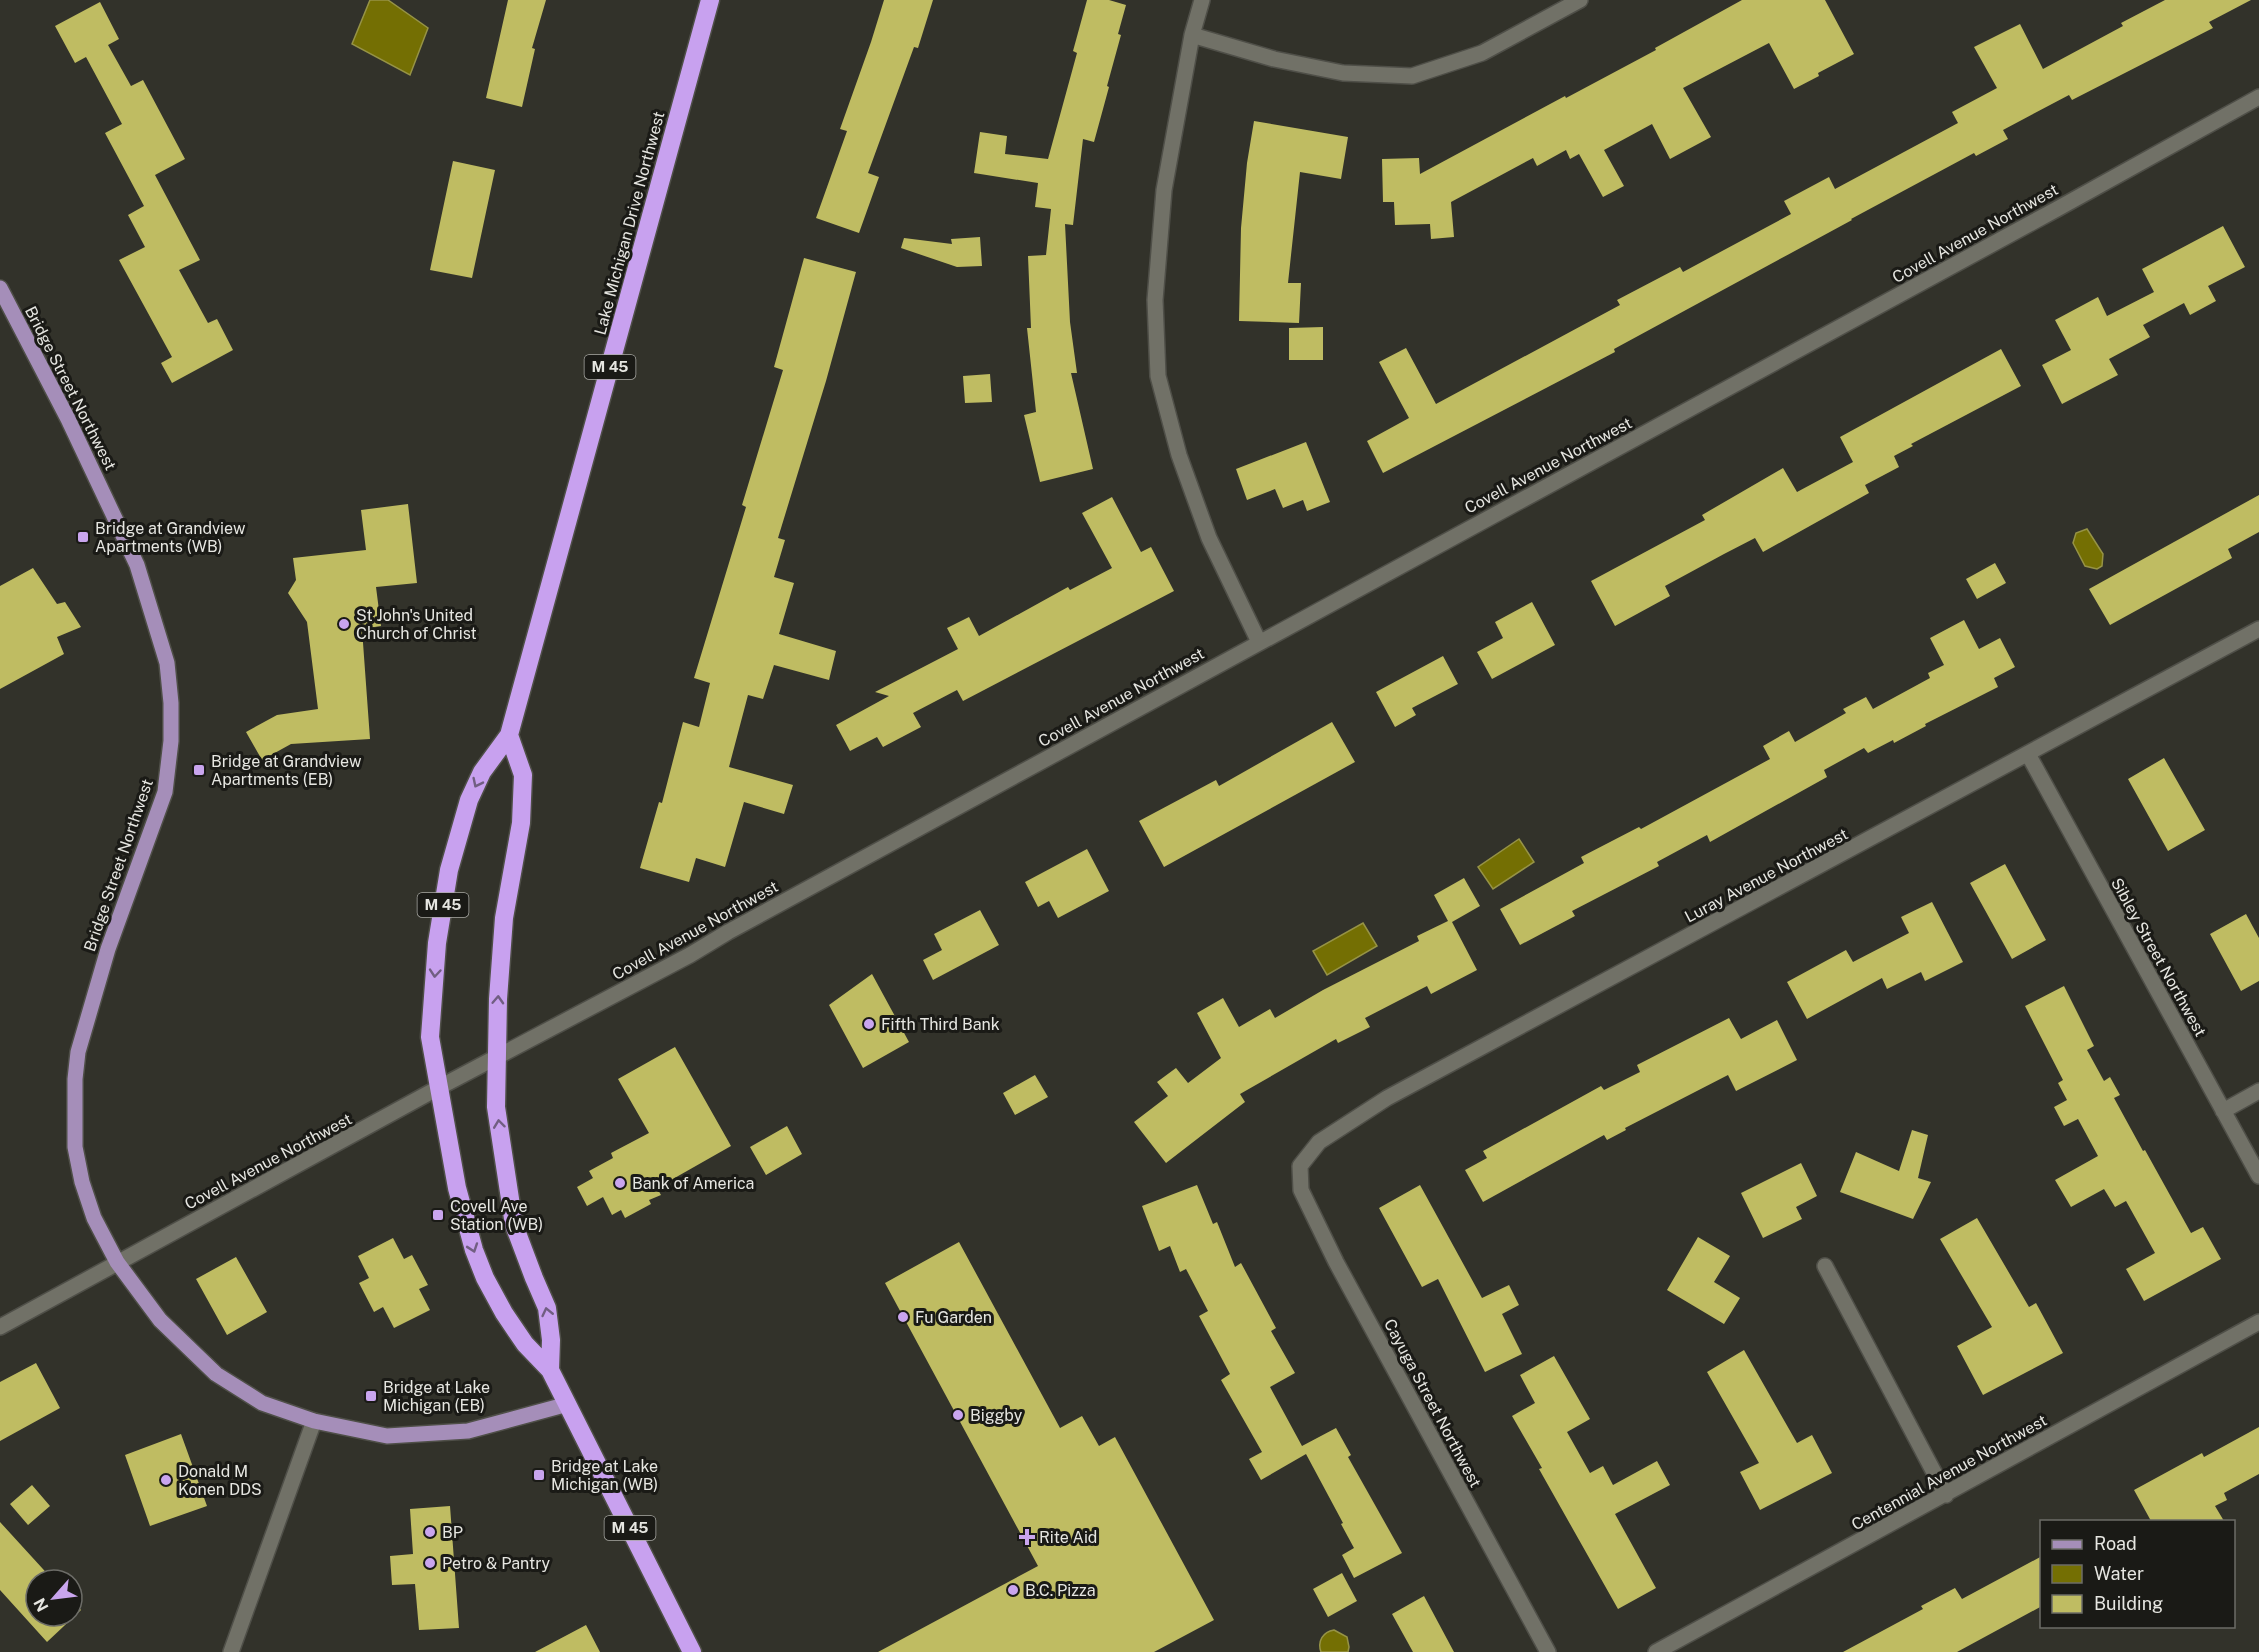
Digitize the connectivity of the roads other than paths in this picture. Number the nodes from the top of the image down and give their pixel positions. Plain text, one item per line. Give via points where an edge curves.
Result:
1 (710, 0) edge
2 (1202, 0) edge
3 (1580, 0) edge
4 (1192, 34) junction
5 (2259, 96) edge
6 (0, 288) edge
7 (2259, 629) edge
8 (1259, 642) junction
9 (509, 735) junction
10 (2028, 754) junction
11 (497, 1059) junction
12 (438, 1088) junction
13 (2259, 1091) edge
14 (2223, 1111) junction
15 (1300, 1166) joint
16 (2259, 1176) edge
17 (117, 1262) junction
18 (1825, 1266) dead end
19 (2259, 1322) edge
20 (0, 1327) edge
21 (550, 1370) junction
22 (568, 1404) junction
23 (314, 1421) junction
24 (1946, 1495) junction
25 (231, 1652) edge
26 (692, 1652) edge
27 (1548, 1652) edge
28 (1656, 1652) edge

1 - 9 highway, Lake Michigan Drive Northwest / M 45
2 - 4 street
3 - 4 street via 1482,53 1412,76 1332,70 1274,60
4 - 8 street via 1164,190 1155,300 1158,376 1179,455 1209,538
5 - 8 street, Covell Avenue Northwest
6 - 17 main road, Bridge Street Northwest via 68,418 136,565 168,663 171,741 165,792 108,949 78,1052 75,1079 75,1147 82,1182 94,1218
7 - 10 street, Luray Avenue Northwest
8 - 11 street, Covell Avenue Northwest
11 -> 9 highway, Lake Michigan Drive Northwest / M 45 via 504,918 521,823 523,775
9 -> 12 highway, Lake Michigan Drive Northwest / M 45 via 482,772 469,800 449,870 437,943 430,1037
10 - 14 street, Sibley Street Northwest
10 - 15 street, Luray Avenue Northwest via 1388,1098 1319,1142
11 - 12 street, Covell Avenue Northwest
21 -> 11 highway, Lake Michigan Drive Northwest / M 45 via 547,1308 514,1225 509,1197 496,1107
12 - 17 street, Covell Avenue Northwest
12 -> 21 highway, Lake Michigan Drive Northwest / M 45 via 463,1215 484,1278 525,1344
13 - 14 street
14 - 16 street, Sibley Street Northwest
15 - 27 street, Cayuga Street Northwest via 1301,1190 1336,1262
17 - 20 street, Covell Avenue Northwest
17 - 23 main road, Bridge Street Northwest via 160,1320 216,1374 262,1403
18 - 24 street
19 - 24 street, Centennial Avenue Northwest
21 - 22 highway, Lake Michigan Drive Northwest / M 45
22 - 23 main road, Bridge Street Northwest via 468,1431 387,1436
22 - 26 highway, Lake Michigan Drive Northwest / M 45
23 - 25 street
24 - 28 street, Centennial Avenue Northwest

